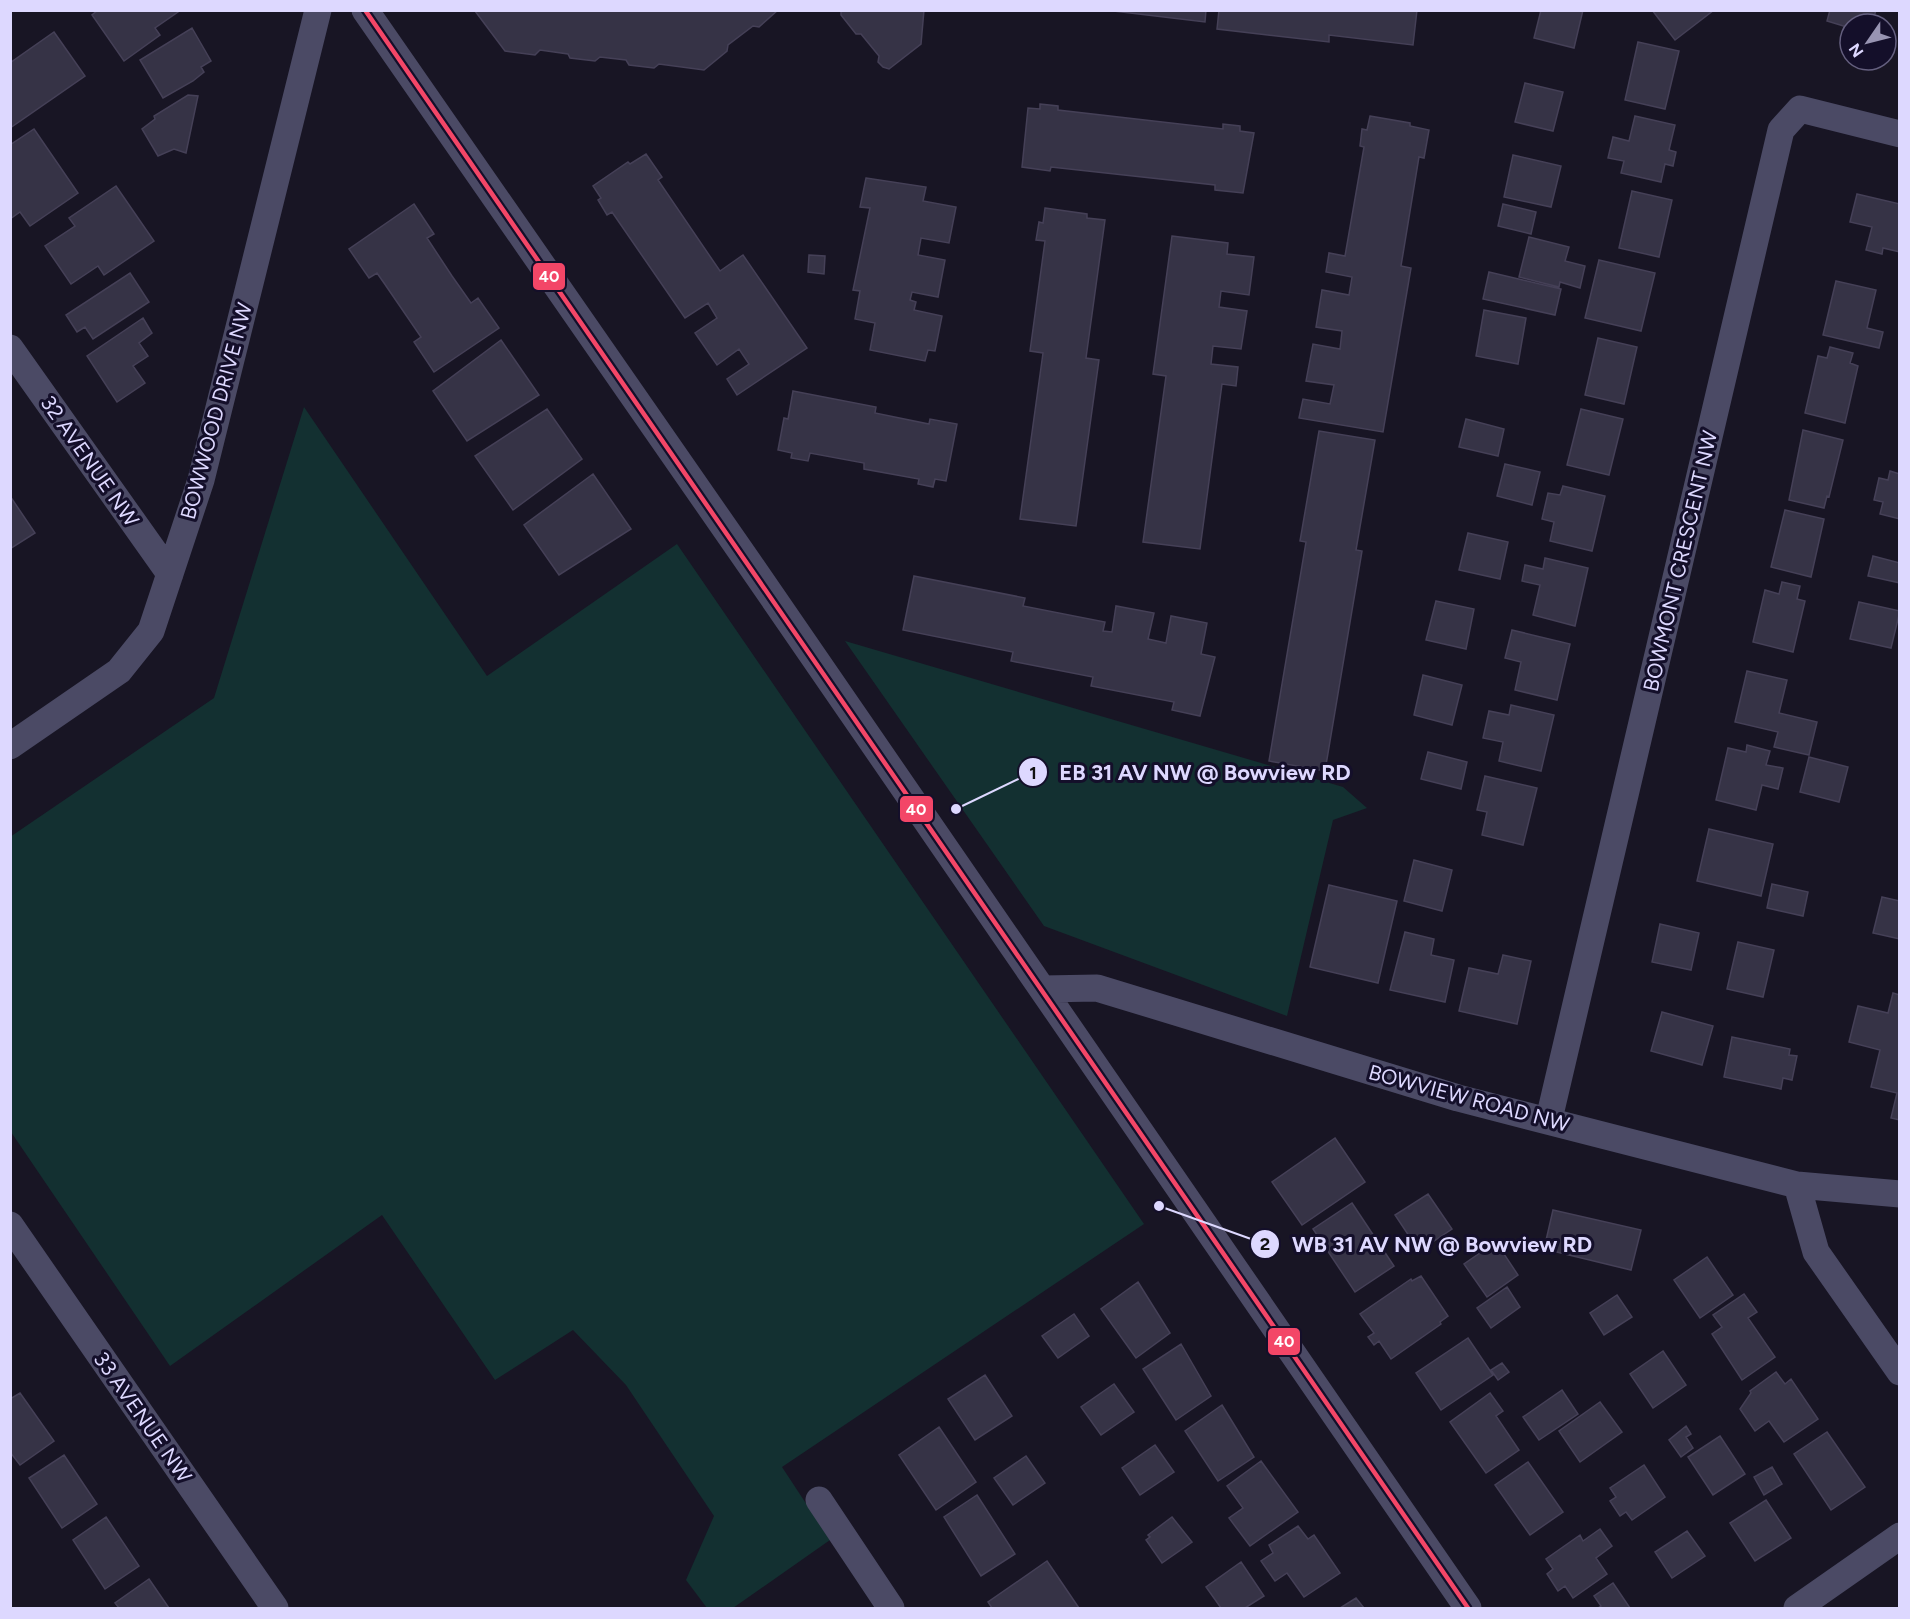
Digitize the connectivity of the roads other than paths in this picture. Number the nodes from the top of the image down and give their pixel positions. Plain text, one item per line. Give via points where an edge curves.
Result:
1 (318, 10) edge
2 (365, 10) edge
3 (1899, 134) edge
4 (10, 348) edge
5 (170, 574) junction
6 (10, 746) edge
7 (1043, 989) junction
8 (1549, 1119) junction
9 (1797, 1185) junction
10 (1899, 1194) edge
11 (10, 1225) edge
12 (1899, 1372) edge
13 (819, 1500) dead end
14 (1899, 1536) edge
15 (275, 1608) edge
16 (891, 1608) edge
17 (1468, 1608) edge
18 (1797, 1608) edge

1 - 5 street, BOWWOOD DRIVE NW via 201,480
2 - 7 street
3 - 8 street, BOWMONT CRESCENT NW via 1800,109 1781,130
4 - 5 street, 32 AVENUE NW
5 - 6 street, BOWWOOD DRIVE NW via 151,631 119,671
7 - 8 street, BOWVIEW ROAD NW via 1097,988 1458,1098
7 - 17 street
8 - 9 street, BOWVIEW ROAD NW
9 - 10 street, BOWVIEW ROAD NW
9 - 12 street via 1816,1252
11 - 15 street, 33 AVENUE NW
13 - 16 street
14 - 18 street

